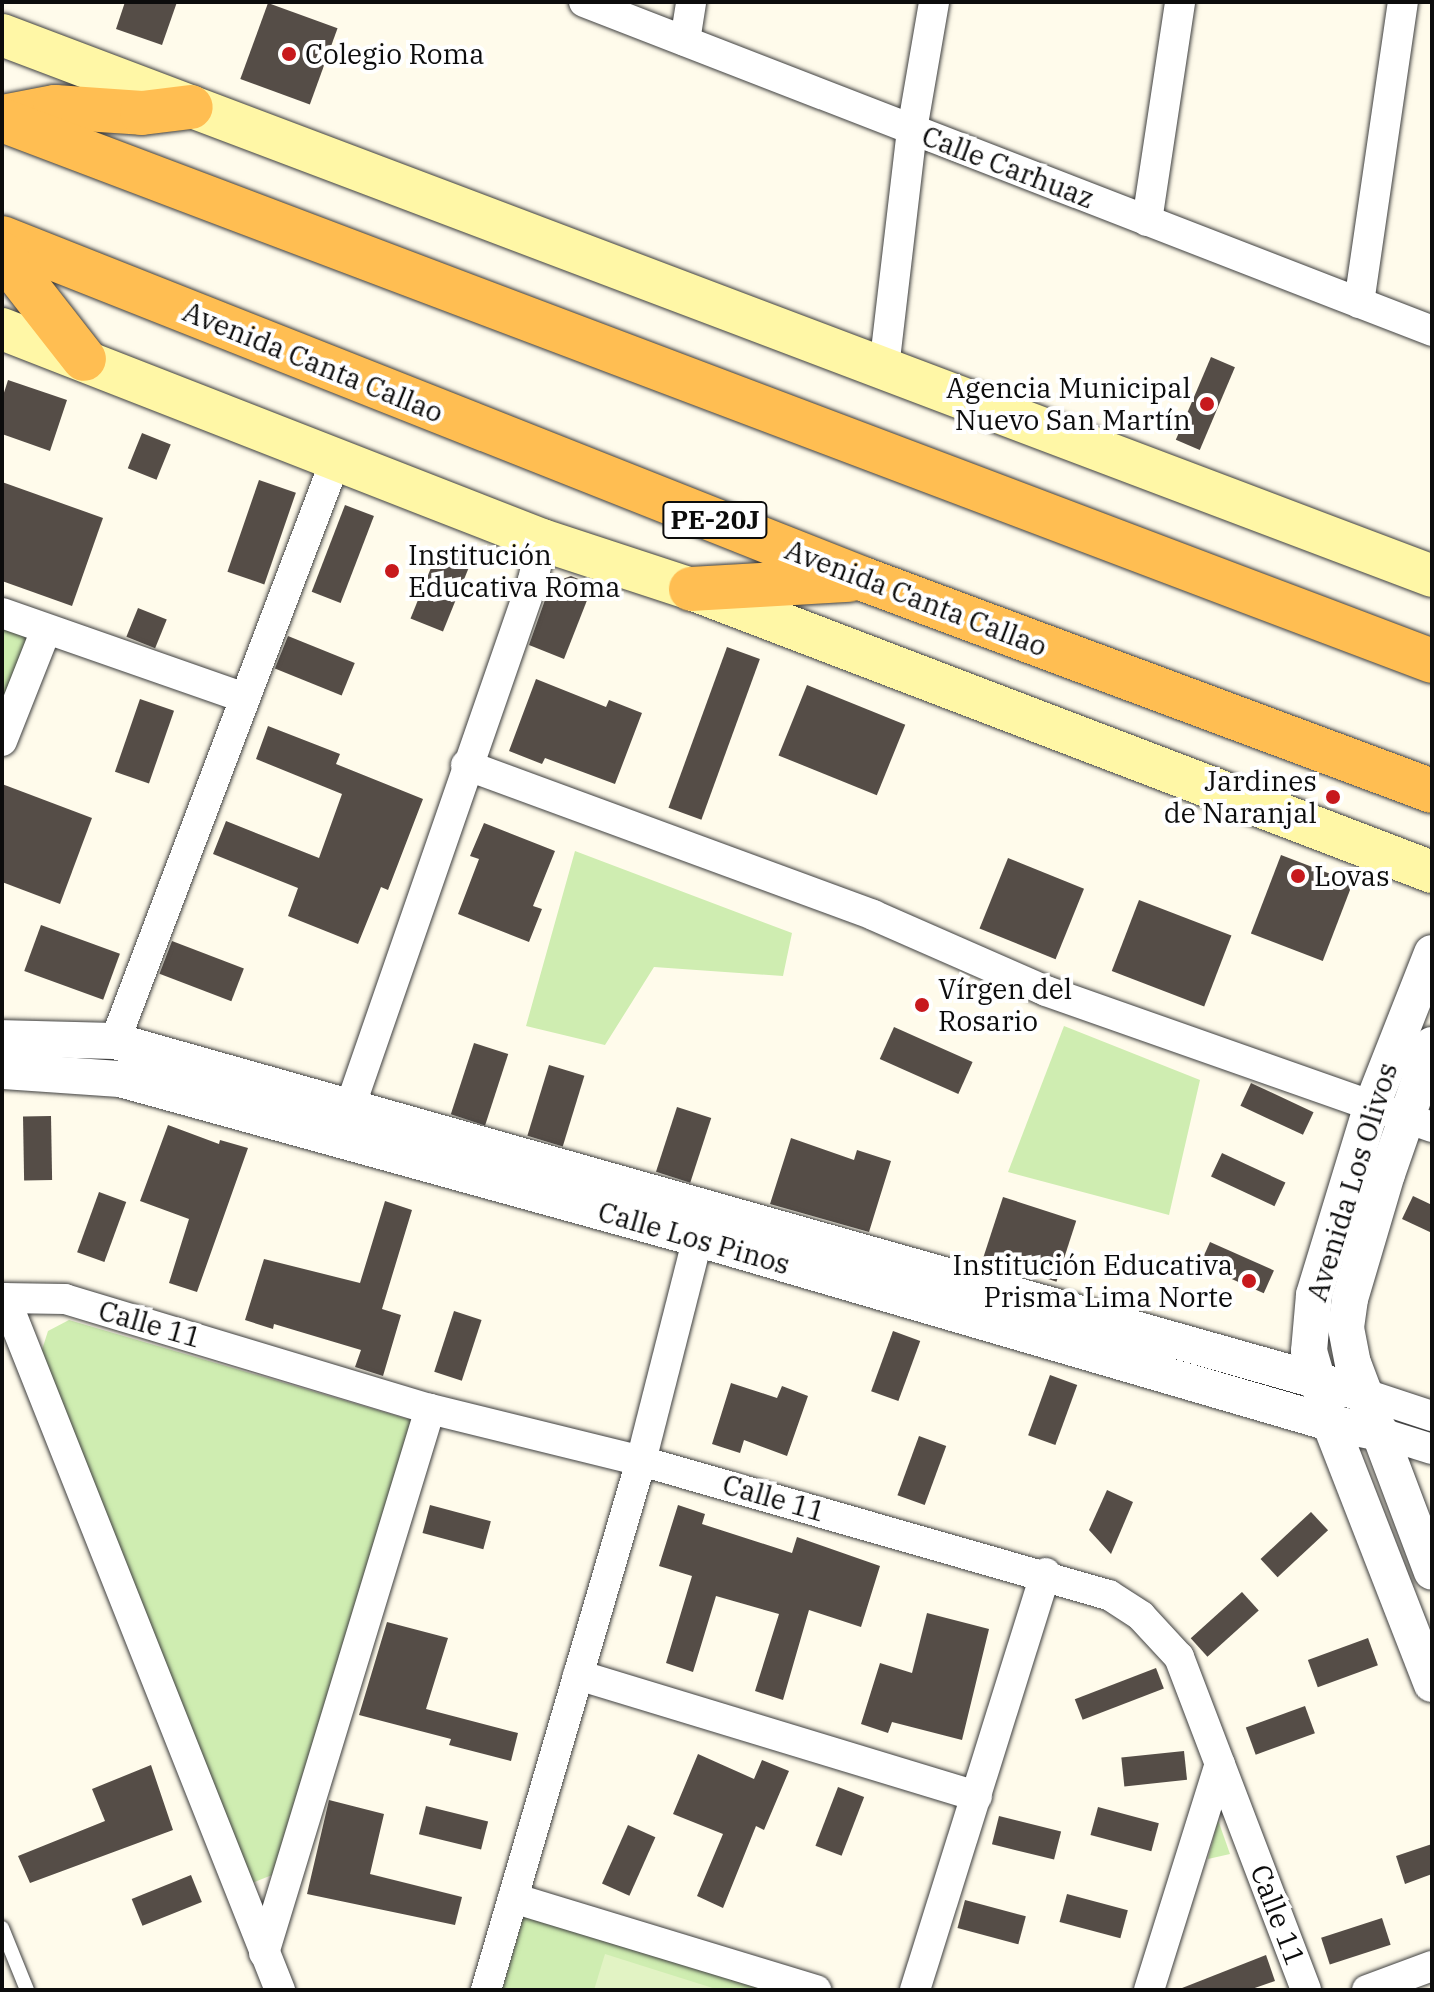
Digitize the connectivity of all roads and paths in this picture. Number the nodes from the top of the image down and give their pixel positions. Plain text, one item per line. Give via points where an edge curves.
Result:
1 (584, 2) edge
2 (691, 2) edge
3 (934, 2) edge
4 (1180, 2) edge
5 (1403, 2) edge
6 (2, 35) edge
7 (685, 41) junction
8 (191, 107) junction
9 (2, 119) edge
10 (912, 130) junction
11 (1147, 221) junction
12 (2, 238) edge
13 (2, 254) edge
14 (1359, 303) junction
15 (2, 329) edge
16 (1432, 331) edge
17 (84, 359) junction
18 (884, 368) junction
19 (336, 459) junction
20 (542, 540) junction
21 (1432, 576) edge
22 (863, 579) junction
23 (691, 589) junction
24 (2, 613) edge
25 (46, 630) junction
26 (1432, 661) edge
27 (245, 698) junction
28 (2, 741) edge
29 (466, 765) junction
30 (1432, 791) edge
31 (1432, 872) edge
32 (1432, 953) edge
33 (2, 1038) edge
34 (115, 1041) junction
35 (1432, 1045) edge
36 (2, 1071) edge
37 (349, 1110) junction
38 (1403, 1116) edge
39 (702, 1225) junction
40 (4, 1298) edge
41 (1319, 1385) junction
42 (1365, 1394) junction
43 (430, 1409) junction
44 (1432, 1416) edge
45 (1330, 1423) junction
46 (1381, 1433) junction
47 (1432, 1449) edge
48 (641, 1461) junction
49 (1432, 1572) edge
50 (1046, 1573) junction
51 (578, 1675) junction
52 (1432, 1684) edge
53 (1220, 1764) junction
54 (977, 1796) junction
55 (513, 1898) junction
56 (2, 1928) edge
57 (264, 1953) junction
58 (1432, 1966) edge
59 (27, 1990) edge
60 (280, 1990) edge
61 (486, 1990) edge
62 (816, 1990) edge
63 (915, 1990) edge
64 (1149, 1990) edge
65 (1306, 1990) edge
66 (1367, 1990) edge

1 - 7 street, Calle Carhuaz
2 - 7 street
3 - 10 street
4 - 11 street
5 - 14 street
6 - 8 main road
7 - 10 street, Calle Carhuaz
8 - 9 highway via 142,113 55,107
8 - 18 main road
9 - 26 highway
10 - 11 street, Calle Carhuaz
10 - 18 street
11 - 14 street, Calle Carhuaz
12 - 22 highway, Avenida Canta Callao / PE-20J
13 - 17 highway
14 - 16 street, Calle Carhuaz
15 - 17 main road
17 - 19 main road
18 - 21 main road
19 - 20 main road
19 - 27 street
20 - 23 main road
20 - 29 street via 533,580
22 - 23 highway
22 - 30 highway, Avenida Canta Callao / PE-20J
23 - 31 main road
24 - 25 street
25 - 27 street
25 - 28 street
27 - 34 street
29 - 37 street
29 - 38 street via 873,915 1046,991
32 - 38 street, Avenida Los Olivos
33 - 34 street, Calle Los Pinos
34 - 37 street, Calle Los Pinos
35 - 38 street, Avenida Los Olivos
36 - 39 street, Calle Los Pinos via 120,1079
37 - 39 street, Calle Los Pinos
38 - 41 street, Avenida Los Olivos via 1314,1295 1309,1351
38 - 42 street, Avenida Los Olivos via 1346,1328
39 - 41 street, Calle Los Pinos
39 - 45 street, Calle Los Pinos
39 - 48 street
40 - 43 street, Calle 11 via 65,1299
40 - 57 street
41 - 42 street, Calle Los Pinos
41 - 45 street, Avenida Los Olivos
42 - 44 street
42 - 46 street, Avenida Los Olivos
43 - 48 street, Calle 11
43 - 57 street
45 - 46 street, Calle Los Pinos
45 - 52 street, Avenida Los Olivos
46 - 47 street
46 - 49 street, Avenida Los Olivos
48 - 50 street, Calle 11
48 - 51 street
50 - 53 street, Calle 11 via 1109,1595 1162,1636 1194,1688
50 - 54 street
51 - 54 street
51 - 55 street
53 - 64 street
53 - 65 street, Calle 11
54 - 63 street
55 - 61 street
55 - 62 street
56 - 59 lane
57 - 60 street
58 - 66 street

